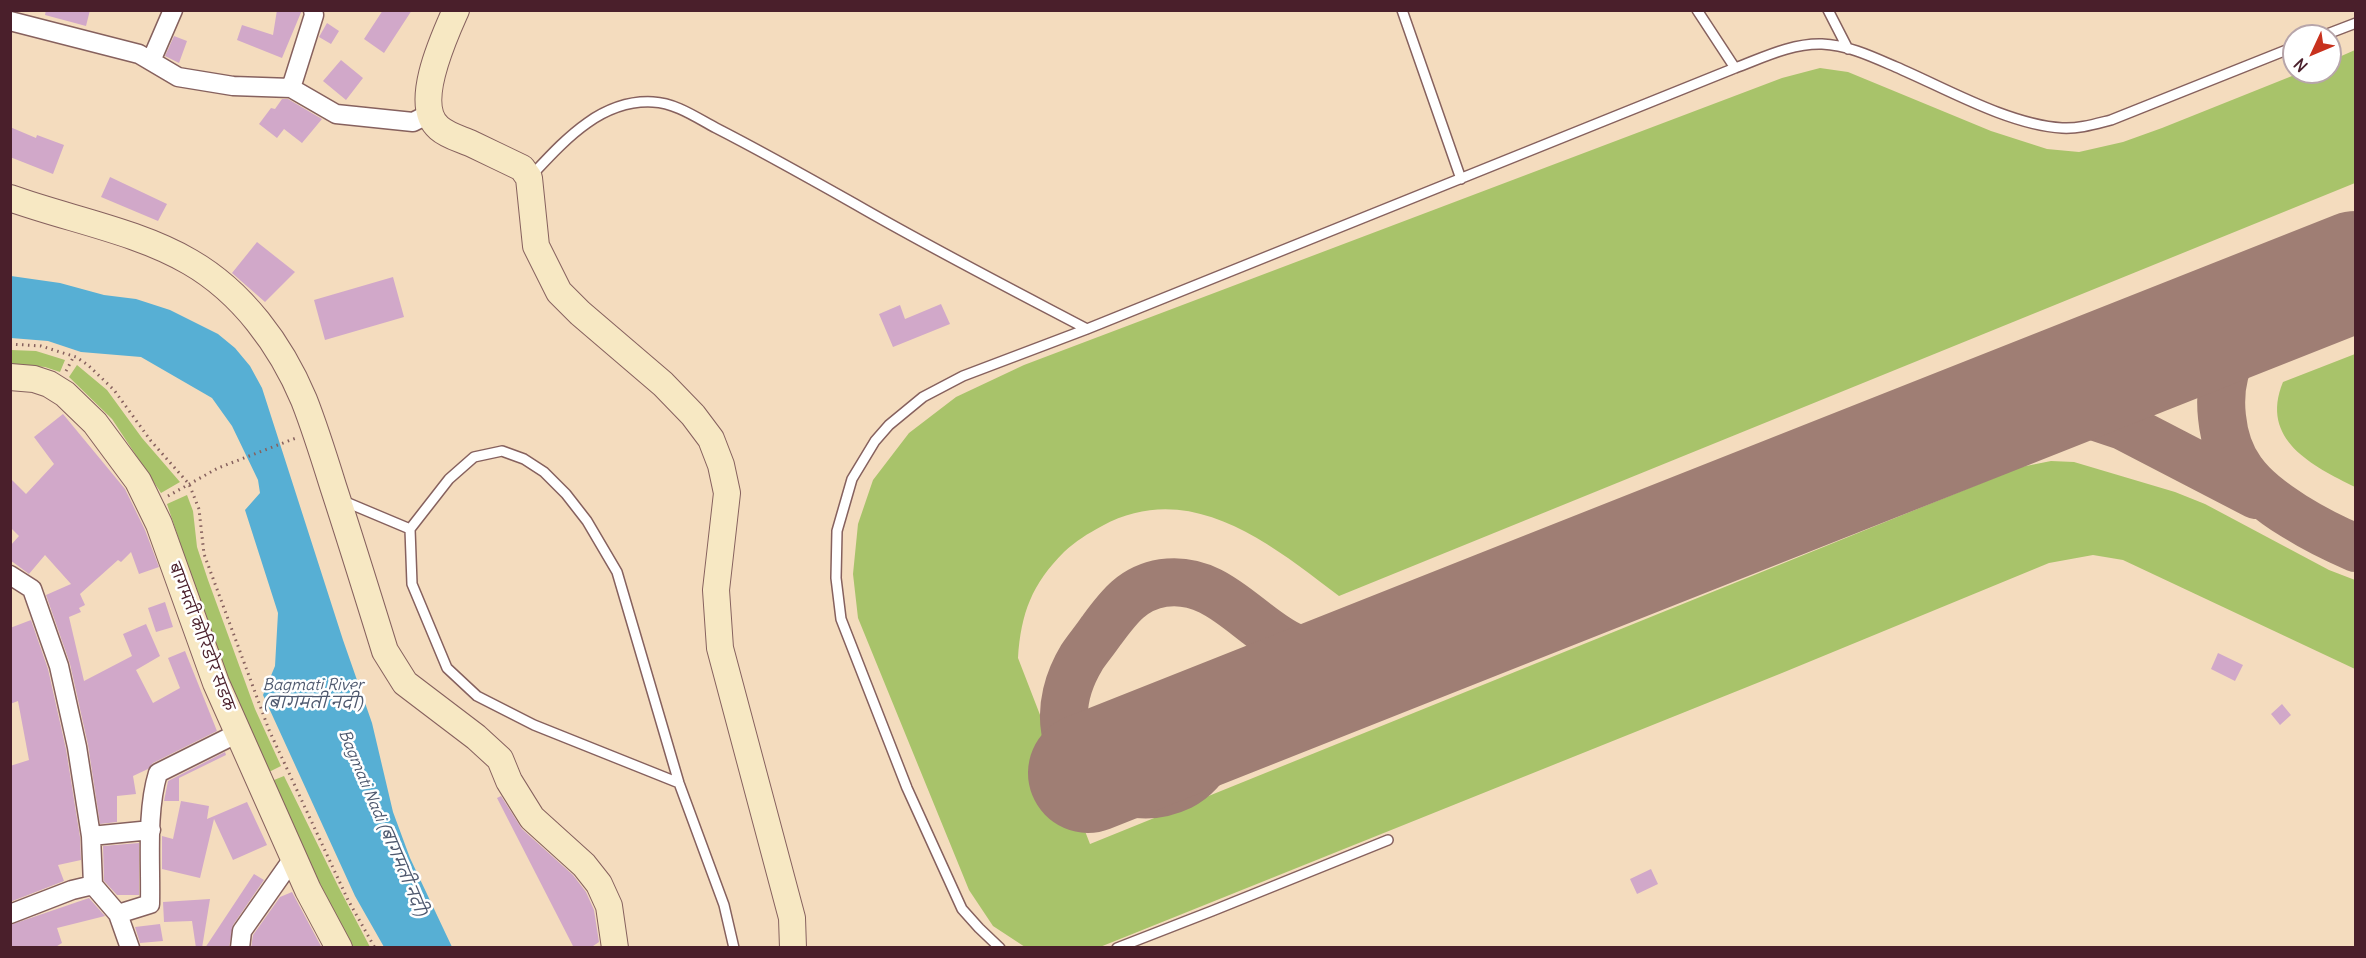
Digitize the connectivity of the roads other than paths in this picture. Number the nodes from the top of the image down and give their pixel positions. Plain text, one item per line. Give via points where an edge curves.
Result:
1 (172, 10) edge
2 (313, 10) edge
3 (456, 10) edge
4 (1402, 10) edge
5 (1697, 10) edge
6 (1828, 10) edge
7 (10, 21) edge
8 (1848, 49) junction
9 (2282, 52) edge
10 (151, 61) junction
11 (1735, 68) junction
12 (291, 88) junction
13 (429, 114) junction
14 (529, 178) junction
15 (1461, 179) junction
16 (10, 198) edge
17 (1087, 329) junction
18 (10, 377) edge
19 (337, 499) junction
20 (410, 529) junction
21 (10, 575) edge
22 (238, 733) junction
23 (679, 783) junction
24 (151, 830) junction
25 (91, 836) junction
26 (1388, 840) dead end
27 (294, 857) junction
28 (93, 885) junction
29 (10, 914) edge
30 (118, 914) junction
31 (130, 948) edge
32 (240, 948) edge
33 (339, 948) edge
34 (615, 948) edge
35 (734, 948) edge
36 (793, 948) edge
37 (1000, 948) edge
38 (1117, 948) edge

1 - 10 street
2 - 12 street
3 - 13 main road via 432,75
4 - 15 lane
5 - 11 lane
6 - 8 lane
7 - 10 street via 139,54
8 - 9 lane via 2009,117 2064,128 2111,120
8 - 11 lane via 1823,44 1799,46
10 - 12 street via 178,77 232,86
11 - 15 lane
12 - 13 street via 336,114 413,122
13 - 14 main road via 449,135 522,168
14 - 17 lane via 567,137 594,118 626,105 653,102 675,107
14 - 36 main road via 536,246 559,292 693,415 711,439 721,465 727,493 716,590 720,648 792,918
15 - 17 lane
16 - 19 main road via 155,246 189,262 243,303 281,357 303,398
17 - 37 lane via 963,376 902,413 860,463 837,531 836,578 841,619 903,778 962,909
18 - 22 main road, बागमती कोरिडोर सडक via 49,384 78,405 112,443 138,481 159,524 199,639
19 - 20 lane
19 - 34 main road via 385,651 405,682 500,759 532,818 584,865 599,884 609,906
20 - 23 lane via 412,584 447,668 477,696 534,725
20 - 23 lane via 449,479 474,457 502,451 544,472 587,521 617,572
21 - 25 street via 32,589 59,666
22 - 24 street via 158,773
22 - 27 main road, बागमती कोरिडोर सडक
23 - 35 lane via 724,905
24 - 25 street
24 - 30 street via 150,904
25 - 28 street
26 - 38 lane
27 - 32 street via 242,931
27 - 33 main road, बागमती कोरिडोर सडक
28 - 29 street
28 - 30 street
30 - 31 street

